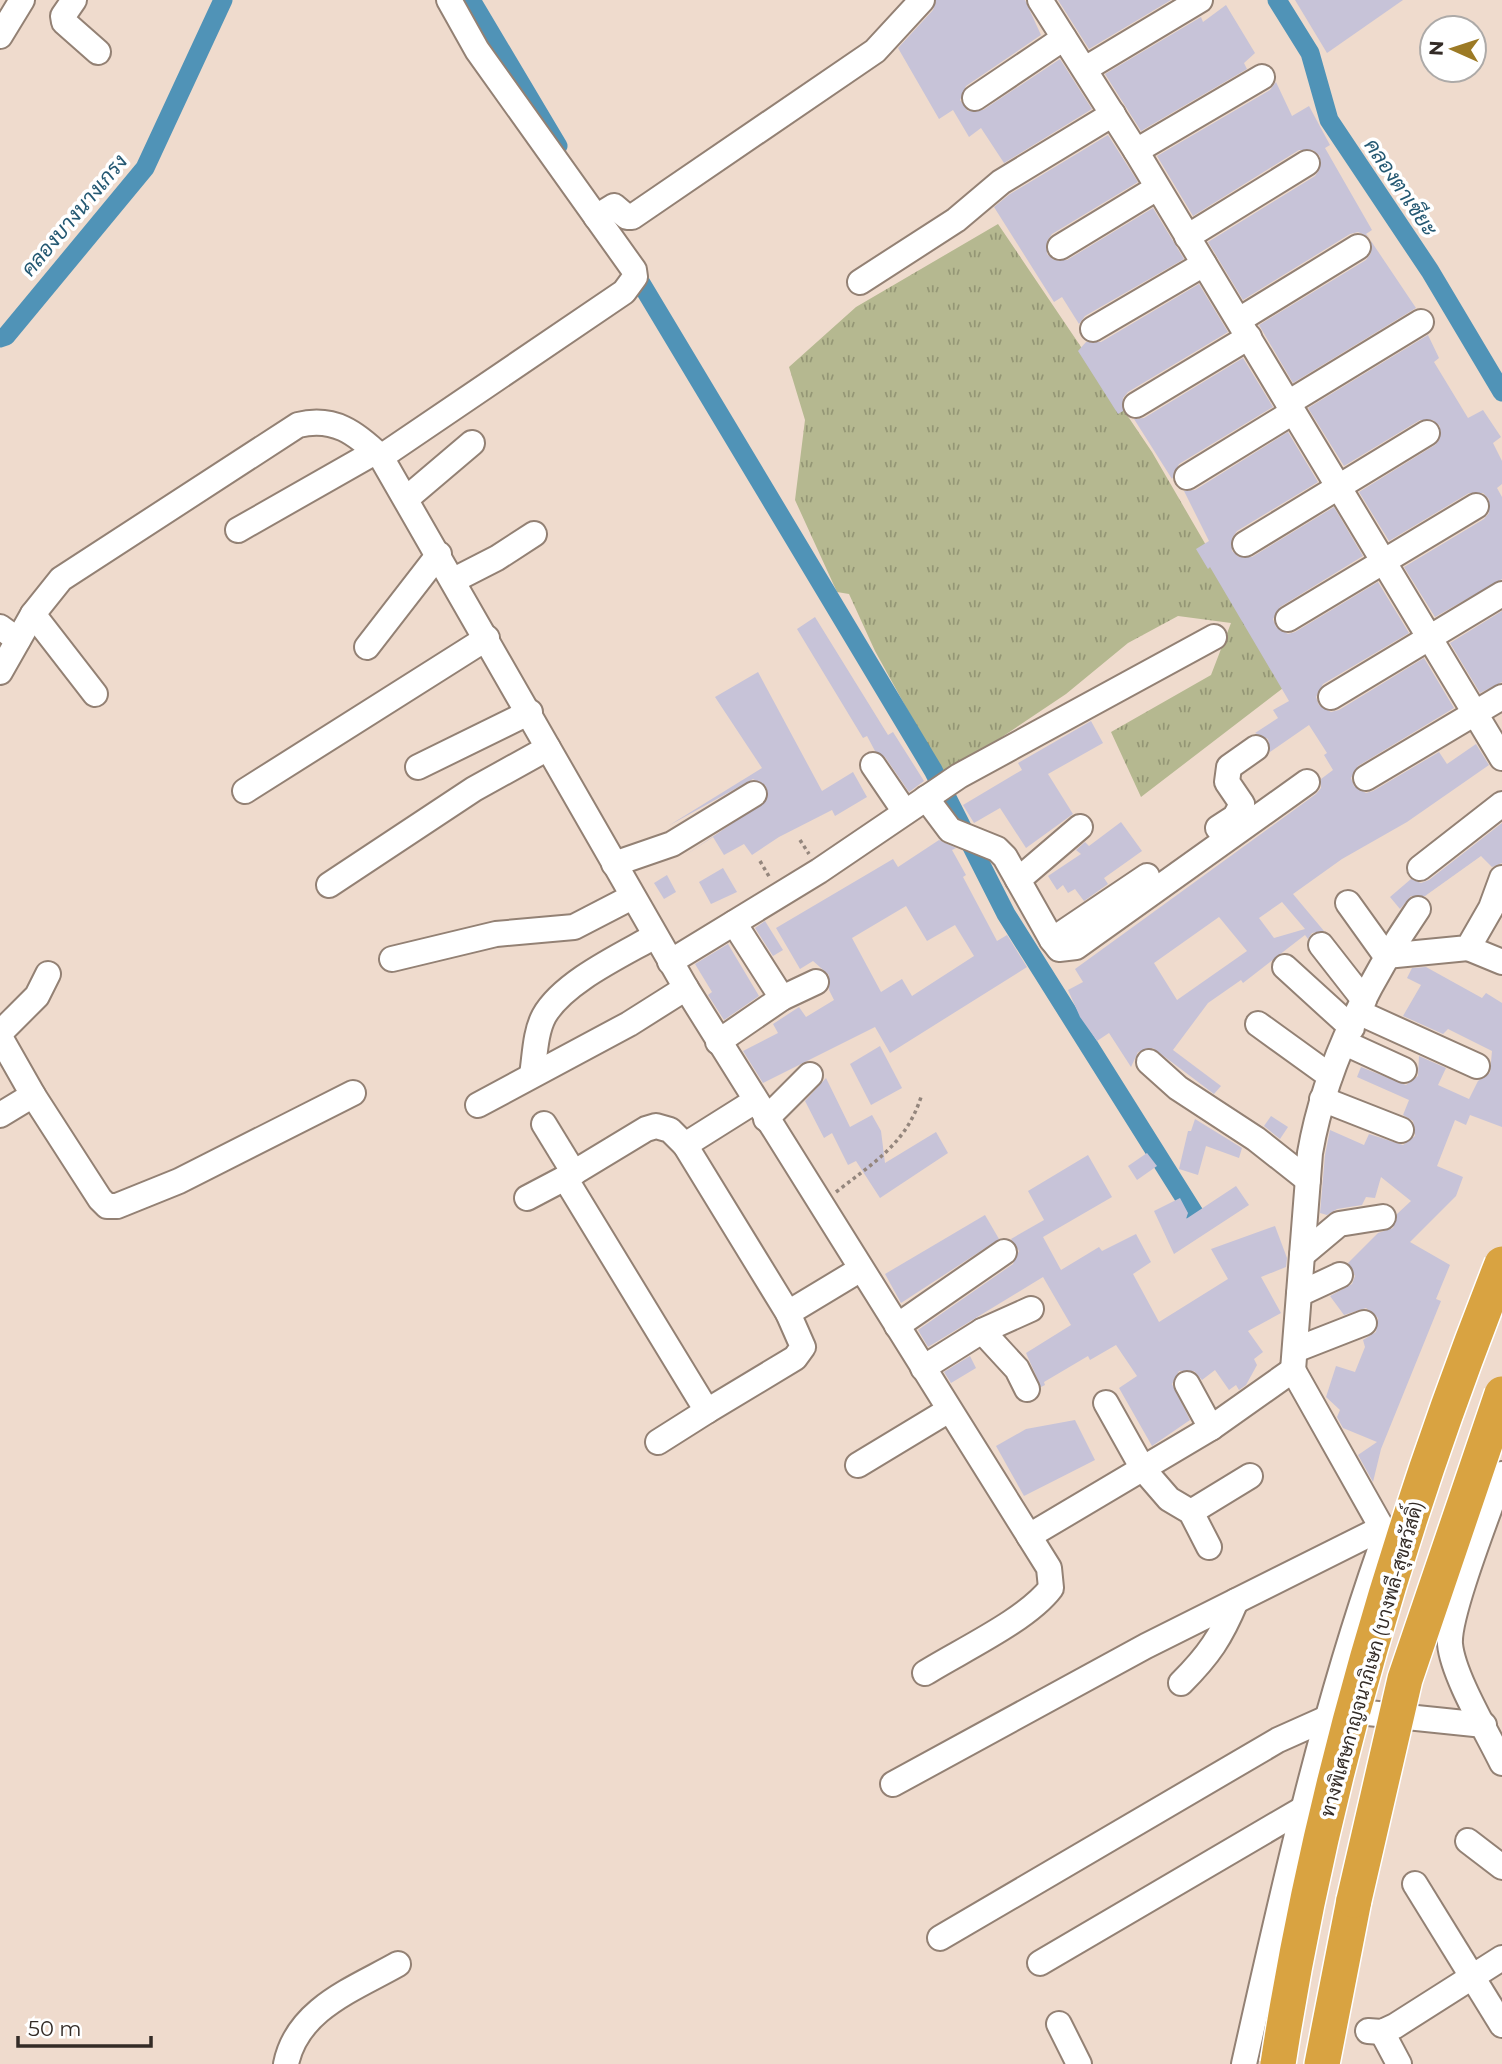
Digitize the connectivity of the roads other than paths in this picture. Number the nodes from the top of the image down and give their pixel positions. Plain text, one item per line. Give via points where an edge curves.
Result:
1 (22, 0) edge
2 (74, 0) edge
3 (449, 0) edge
4 (922, 0) edge
5 (1040, 0) edge
6 (1200, 0) edge
7 (0, 36) edge
8 (1064, 38) junction
9 (98, 52) dead end
10 (1085, 69) junction
11 (1262, 77) dead end
12 (975, 98) dead end
13 (1113, 114) junction
14 (1136, 151) junction
15 (1307, 163) dead end
16 (1157, 188) junction
17 (596, 217) junction
18 (1187, 237) junction
19 (1060, 247) dead end
20 (1358, 247) dead end
21 (1204, 264) junction
22 (860, 282) dead end
23 (1421, 322) dead end
24 (1093, 329) dead end
25 (1244, 329) junction
26 (1136, 405) dead end
27 (1291, 407) junction
28 (1427, 433) dead end
29 (472, 443) dead end
30 (378, 455) junction
31 (1187, 477) dead end
32 (1339, 488) junction
33 (406, 499) junction
34 (1476, 506) dead end
35 (238, 530) dead end
36 (534, 534) dead end
37 (1245, 544) dead end
38 (439, 554) junction
39 (1384, 562) junction
40 (454, 580) junction
41 (1502, 594) edge
42 (33, 614) junction
43 (1288, 619) dead end
44 (9, 634) edge
45 (1214, 637) dead end
46 (1430, 637) junction
47 (487, 638) junction
48 (367, 647) dead end
49 (0, 672) edge
50 (95, 694) dead end
51 (1331, 697) dead end
52 (1502, 697) edge
53 (530, 712) junction
54 (1475, 713) junction
55 (548, 748) junction
56 (1256, 748) dead end
57 (1502, 758) edge
58 (873, 765) dead end
59 (418, 767) dead end
60 (1366, 778) dead end
61 (1307, 782) dead end
62 (245, 791) dead end
63 (754, 794) dead end
64 (926, 798) junction
65 (1502, 804) edge
66 (905, 812) junction
67 (1080, 827) dead end
68 (1198, 851) junction
69 (614, 864) junction
70 (1420, 868) dead end
71 (1502, 878) edge
72 (1018, 880) junction
73 (329, 885) dead end
74 (632, 897) junction
75 (1348, 903) dead end
76 (1418, 909) dead end
77 (734, 923) junction
78 (655, 936) junction
79 (1321, 945) dead end
80 (1468, 948) junction
81 (1386, 956) junction
82 (392, 959) dead end
83 (670, 962) junction
84 (1502, 962) edge
85 (1285, 967) dead end
86 (48, 974) dead end
87 (816, 982) dead end
88 (686, 988) junction
89 (782, 998) junction
90 (1355, 1021) junction
91 (1258, 1024) dead end
92 (0, 1035) edge
93 (718, 1042) junction
94 (1150, 1062) dead end
95 (1477, 1066) dead end
96 (1404, 1070) dead end
97 (533, 1075) junction
98 (810, 1075) dead end
99 (1326, 1088) junction
100 (353, 1093) dead end
101 (33, 1095) junction
102 (478, 1105) dead end
103 (760, 1110) junction
104 (0, 1115) edge
105 (544, 1124) dead end
106 (1401, 1130) dead end
107 (685, 1145) junction
108 (569, 1175) junction
109 (1308, 1180) junction
110 (527, 1198) dead end
111 (1384, 1217) dead end
112 (1004, 1252) dead end
113 (1303, 1255) junction
114 (1502, 1264) edge
115 (861, 1269) junction
116 (1340, 1275) dead end
117 (1299, 1294) junction
118 (1031, 1309) dead end
119 (788, 1313) junction
120 (1364, 1323) dead end
121 (897, 1326) junction
122 (982, 1331) junction
123 (1294, 1360) junction
124 (923, 1367) junction
125 (1187, 1384) dead end
126 (1027, 1389) dead end
127 (1502, 1394) edge
128 (1106, 1403) dead end
129 (949, 1410) junction
130 (707, 1412) junction
131 (1211, 1429) junction
132 (658, 1442) dead end
133 (858, 1465) dead end
134 (1143, 1469) junction
135 (1502, 1474) edge
136 (1250, 1476) dead end
137 (1191, 1512) junction
138 (1381, 1528) junction
139 (1029, 1536) junction
140 (1209, 1548) dead end
141 (1236, 1601) junction
142 (925, 1673) dead end
143 (1181, 1683) dead end
144 (1326, 1714) junction
145 (1484, 1725) junction
146 (1502, 1763) edge
147 (893, 1784) dead end
148 (1301, 1810) junction
149 (1468, 1841) dead end
150 (1502, 1867) edge
151 (1415, 1884) dead end
152 (940, 1938) dead end
153 (1502, 1958) edge
154 (1041, 1963) dead end
155 (398, 1964) dead end
156 (1471, 1977) junction
157 (1059, 2024) dead end
158 (1502, 2025) edge
159 (1075, 2062) edge
160 (286, 2064) edge
161 (1244, 2064) edge
162 (1278, 2064) edge
163 (1322, 2064) edge
164 (1399, 2064) edge

1 - 7 street
2 - 9 street via 64,22
3 - 17 street via 477,50
4 - 17 street via 875,51 632,217 614,206
5 - 8 street
6 - 10 street
8 - 10 street
8 - 12 street
10 - 13 street
11 - 14 street
13 - 14 street
13 - 22 street via 1001,182 956,220
14 - 16 street
15 - 18 street
16 - 18 street
16 - 19 street
17 - 30 street via 634,270 635,277 624,292
18 - 21 street
20 - 25 street
21 - 24 street
21 - 25 street
23 - 27 street
25 - 26 street
25 - 27 street
27 - 31 street
27 - 32 street
28 - 32 street
29 - 33 street
30 - 33 street
30 - 35 street
30 - 42 street via 341,426 326,422 298,425 61,579
32 - 37 street
32 - 39 street
33 - 38 street
34 - 39 street
36 - 40 street
38 - 40 street
38 - 48 street
39 - 43 street
39 - 46 street
40 - 47 street
41 - 46 street
42 - 44 street
42 - 50 street
44 - 49 street
45 - 64 street
46 - 51 street
46 - 54 street
47 - 53 street
47 - 62 street
52 - 54 street
53 - 55 street
53 - 59 street
54 - 57 street
54 - 60 street
55 - 69 street
55 - 73 street via 474,789
56 - 68 street via 1225,775 1239,796 1241,810
58 - 66 street
61 - 68 street
63 - 69 street via 672,844
64 - 66 street
64 - 72 street via 950,830 997,849
65 - 70 street
66 - 77 street
67 - 72 street
68 - 72 street via 1076,947 1059,948 1052,940
69 - 74 street
71 - 80 street
74 - 78 street
74 - 82 street via 574,927 496,934
75 - 81 street
76 - 81 street
77 - 83 street
77 - 89 street
78 - 83 street
78 - 97 street via 610,961 552,1004 538,1034
79 - 90 street
80 - 81 street
80 - 84 street
81 - 90 street
83 - 88 street
85 - 90 street
86 - 92 street via 37,996
87 - 89 street
88 - 93 street
88 - 97 street
89 - 93 street
90 - 95 street
90 - 96 street
90 - 99 street
91 - 99 street
92 - 101 street
93 - 103 street
94 - 109 street via 1178,1088
97 - 102 street
98 - 103 street
99 - 106 street
99 - 109 street via 1314,1129
100 - 101 street via 179,1181 117,1206 107,1206 100,1199
101 - 104 street
103 - 107 street
103 - 115 street
105 - 108 street
107 - 108 street via 670,1130 656,1126
107 - 119 street
108 - 110 street
108 - 130 street
109 - 113 street
111 - 113 street via 1339,1224
112 - 121 street
113 - 117 street
114 - 162 highway, ทางพิเศษกาญจนาภิเษก (บางพลี-สุขสวัสดิ์), bridge via 1421,1484 1365,1671 1323,1831
115 - 119 street
115 - 121 street
116 - 117 street
117 - 123 street
118 - 122 street
119 - 130 street via 803,1342 802,1352
120 - 123 street
121 - 124 street
122 - 124 street
122 - 126 street via 1017,1369
123 - 131 street
123 - 138 street
124 - 129 street
125 - 131 street
127 - 163 highway, ทางพิเศษกาญจนาภิเษก (บางพลี-สุขสวัสดิ์), bridge via 1405,1679 1343,1949
128 - 134 street
129 - 133 street
129 - 139 street
130 - 132 street
131 - 134 street
134 - 137 street via 1169,1499
134 - 139 street
135 - 145 street via 1451,1631 1456,1665
136 - 137 street
137 - 140 street
138 - 141 street
138 - 144 street via 1380,1550
139 - 142 street via 1049,1568 1051,1588 1044,1598
141 - 143 street via 1207,1657
141 - 147 street
144 - 145 street via 1409,1715
144 - 148 street
144 - 152 street
145 - 146 street
148 - 154 street
148 - 161 street
149 - 150 street
151 - 156 street
153 - 156 street
155 - 160 street via 305,2021 291,2044
156 - 158 street
156 - 164 street via 1395,2026 1375,2031
157 - 159 street

